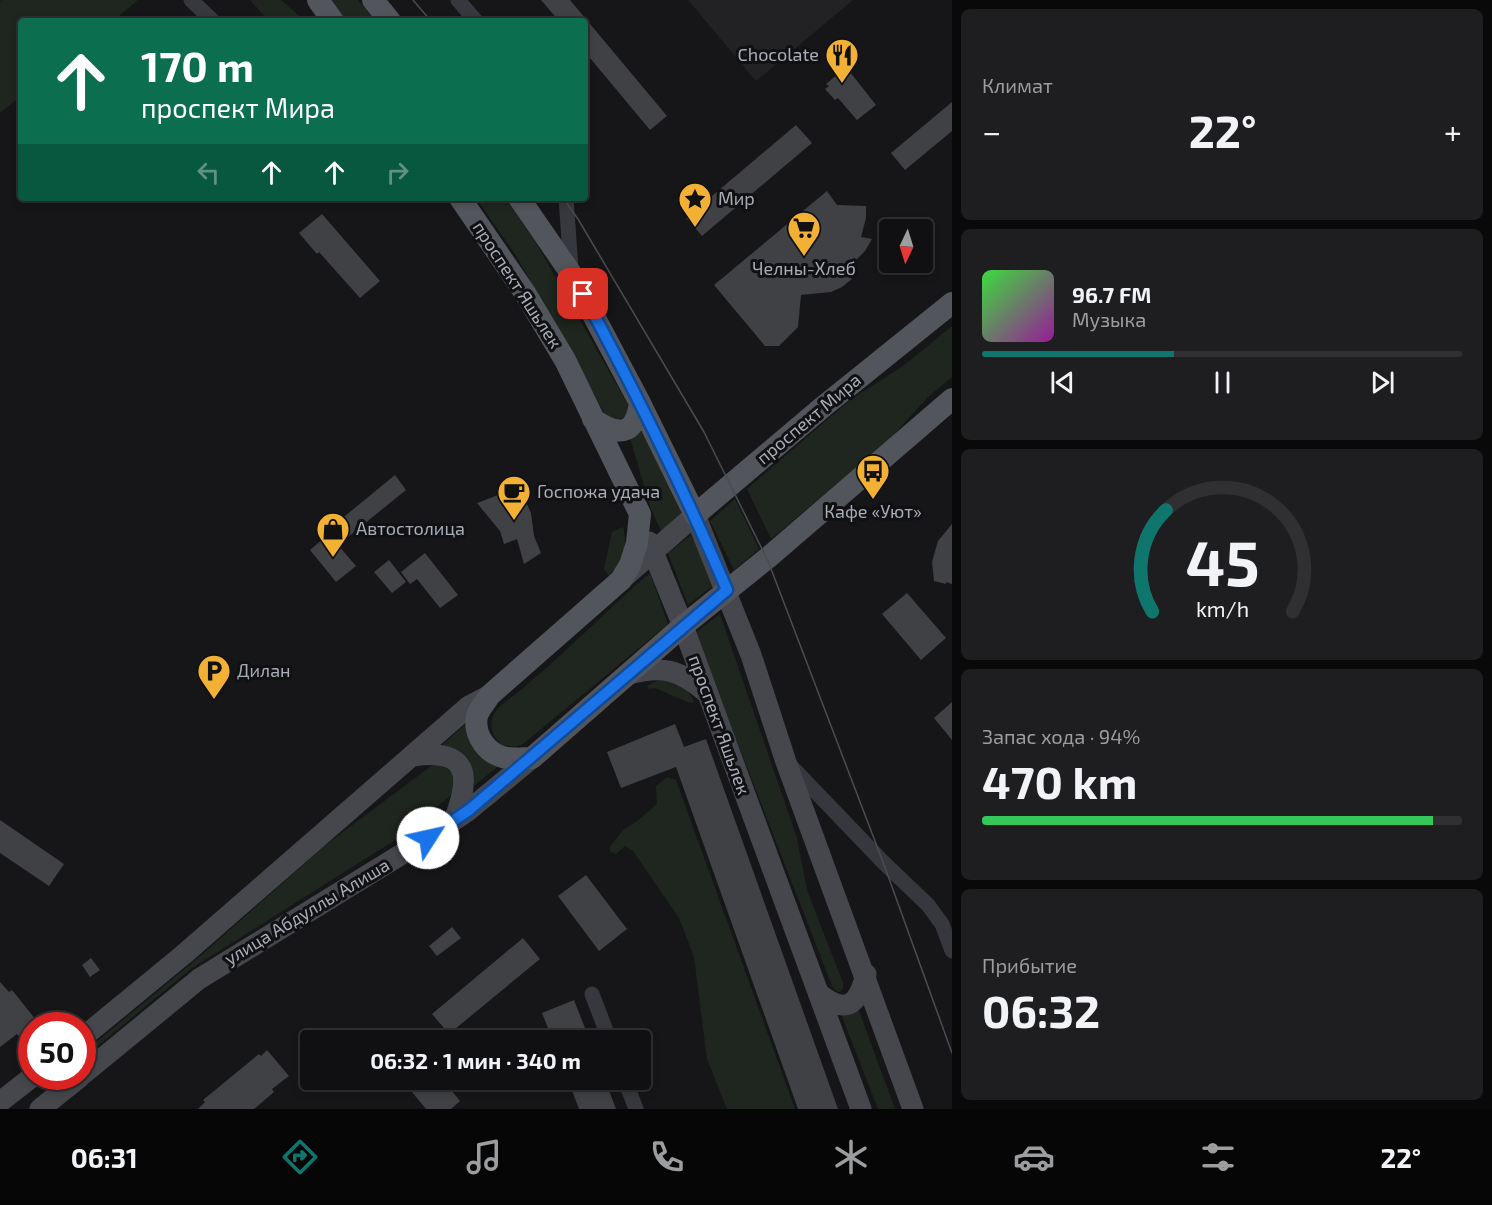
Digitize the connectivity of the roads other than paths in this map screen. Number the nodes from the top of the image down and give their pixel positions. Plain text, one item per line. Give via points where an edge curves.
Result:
1 (191, 0) edge
2 (373, 0) edge
3 (458, 0) edge
4 (210, 18) edge
5 (388, 18) edge
6 (473, 18) edge
7 (462, 201) edge
8 (521, 201) edge
9 (566, 201) edge
10 (572, 275) junction
11 (948, 308) edge
12 (952, 399) edge
13 (640, 403) junction
14 (593, 419) junction
15 (640, 514) junction
16 (695, 515) junction
17 (669, 538) joint
18 (652, 552) junction
19 (621, 580) junction
20 (727, 590) junction
21 (691, 620) junction
22 (629, 674) junction
23 (706, 692) junction
24 (490, 695) junction
25 (413, 756) junction
26 (531, 758) junction
27 (786, 762) junction
28 (454, 820) junction
29 (952, 951) edge
30 (866, 974) junction
31 (818, 993) junction
32 (592, 994) dead end
33 (96, 1026) edge
34 (606, 1030) edge
35 (96, 1064) edge
36 (18, 1088) edge
37 (64, 1090) edge
38 (629, 1090) edge
39 (0, 1102) edge
40 (40, 1109) edge
41 (636, 1109) edge
42 (861, 1109) edge
43 (913, 1109) edge

1 - 4 street
2 - 5 main road
3 - 6 street
7 - 14 main road, проспект Яшьлек via 525,292 565,360
8 - 10 main road
9 - 10 street
10 - 13 main road
11 - 16 main road, проспект Мира
12 - 20 main road
13 - 14 main road via 638,416 628,428 609,429
13 - 16 main road
14 - 15 main road, проспект Яшьлек
15 - 18 main road, проспект Яшьлек
15 - 19 main road via 637,543
16 - 17 main road, проспект Мира
16 - 20 main road
17 - 18 main road, улица Абдуллы Алиша
18 - 19 main road, улица Абдуллы Алиша
18 - 21 main road, проспект Яшьлек
19 - 24 main road, улица Абдуллы Алиша
20 - 21 main road
20 - 27 main road
21 - 22 main road, улица Абдуллы Алиша
21 - 23 main road, проспект Яшьлек
22 - 23 main road via 668,670 689,678
22 - 26 main road, улица Абдуллы Алиша
23 - 31 main road, проспект Яшьлек
24 - 25 main road, улица Абдуллы Алиша via 469,706
24 - 26 main road via 477,714 477,728 485,747 507,758
25 - 28 main road via 442,755 463,770 464,796
25 - 33 main road, улица Абдуллы Алиша
26 - 28 main road, улица Абдуллы Алиша
27 - 29 street via 928,905 942,924
27 - 30 main road
28 - 35 main road, улица Абдуллы Алиша via 199,979
30 - 31 main road via 861,993 843,1006
30 - 43 main road
31 - 42 main road, проспект Яшьлек
32 - 34 street
36 - 39 main road
37 - 40 main road, улица Абдуллы Алиша
38 - 41 street

